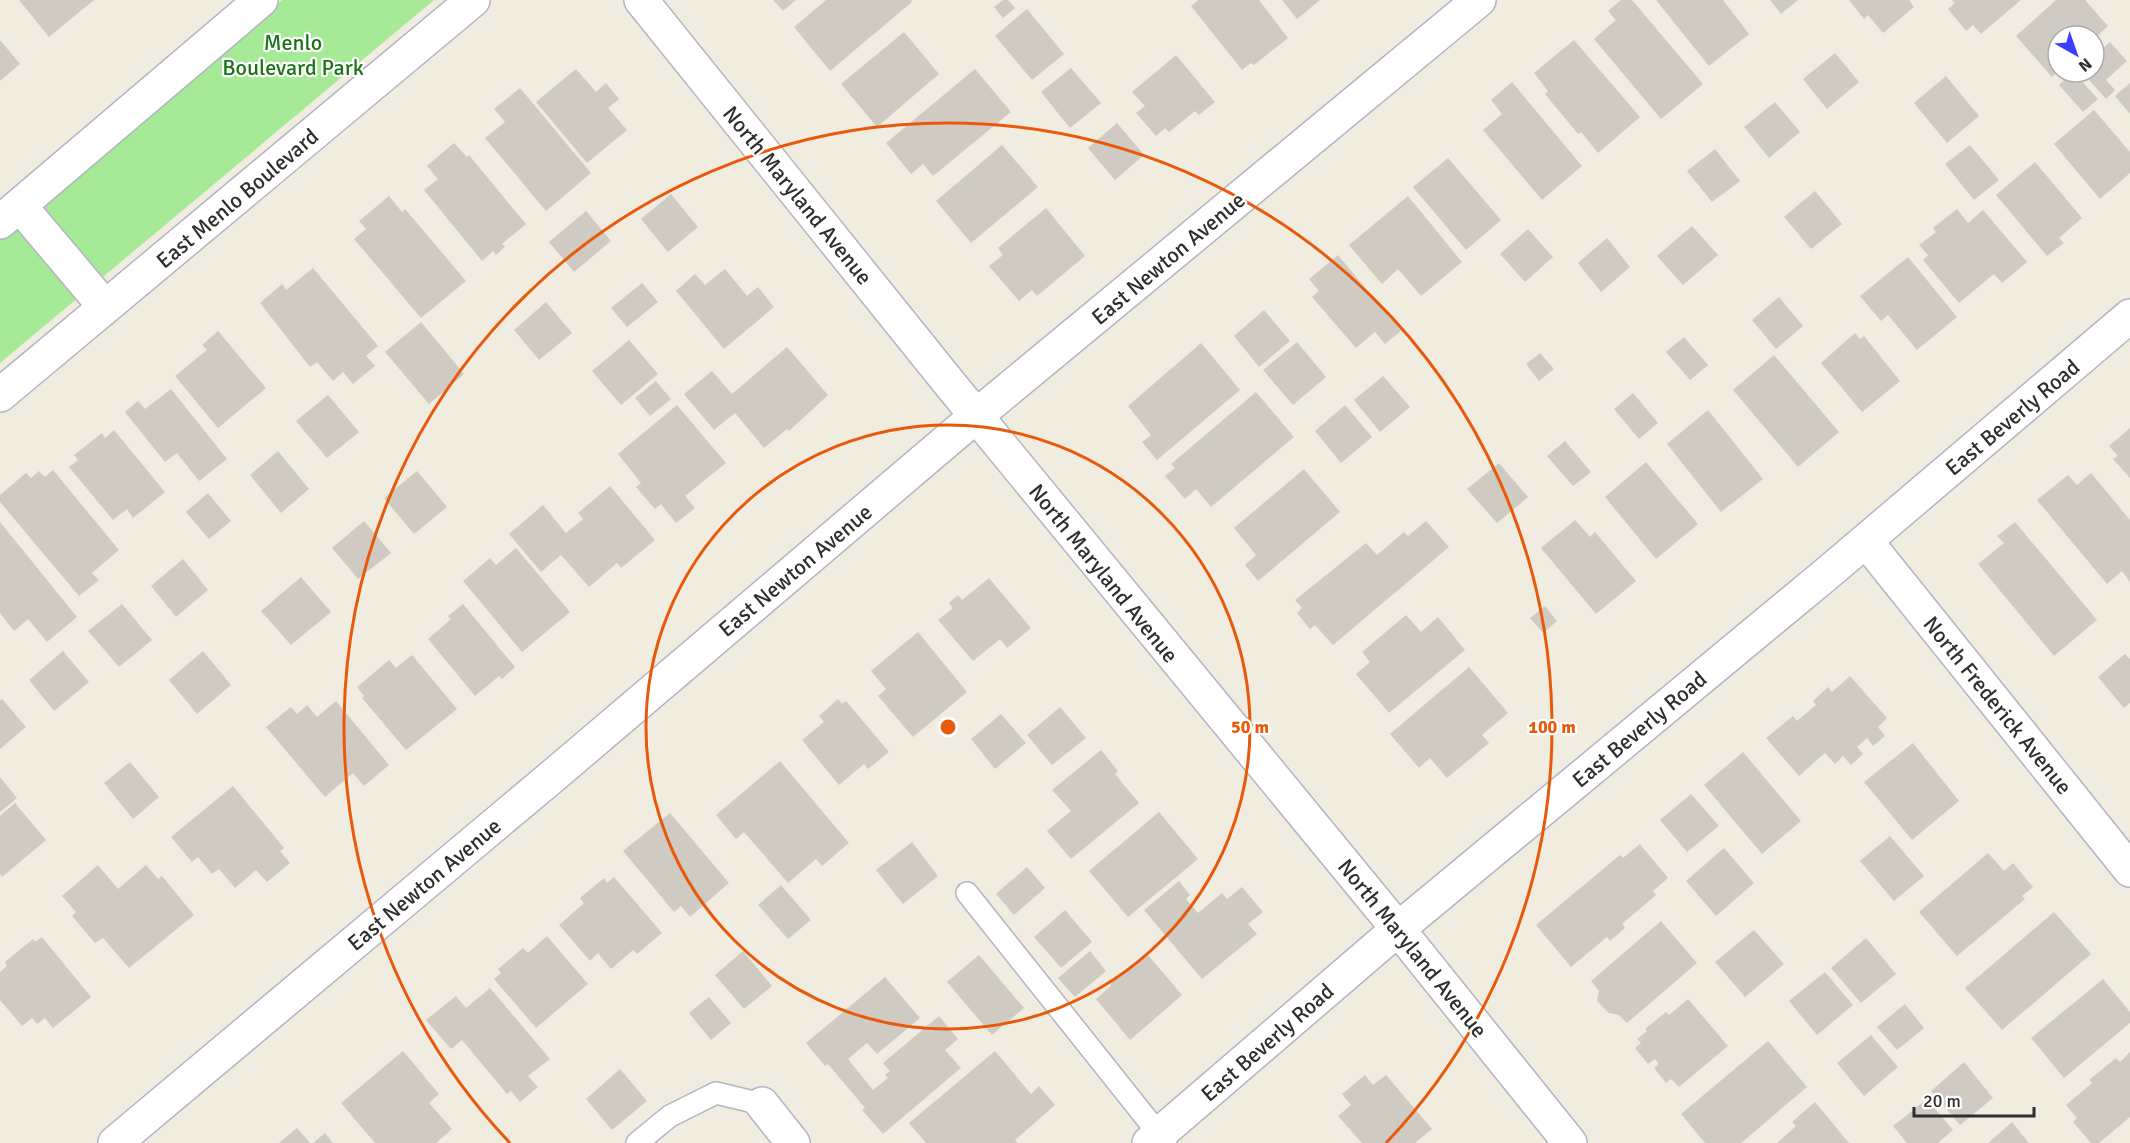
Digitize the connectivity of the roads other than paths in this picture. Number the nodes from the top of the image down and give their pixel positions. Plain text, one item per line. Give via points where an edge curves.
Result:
1 (261, 0) edge
2 (473, 0) edge
3 (642, 0) edge
4 (1479, 0) edge
5 (10, 214) edge
6 (105, 307) junction
7 (2130, 316) edge
8 (0, 395) edge
9 (976, 416) junction
10 (1866, 541) junction
11 (2130, 870) edge
12 (967, 893) dead end
13 (1398, 929) junction
14 (762, 1104) joint
15 (1159, 1140) edge
16 (115, 1143) edge
17 (637, 1143) edge
18 (793, 1143) edge
19 (1570, 1143) edge

1 - 5 street
2 - 6 street, East Menlo Boulevard
3 - 9 street, North Maryland Avenue
4 - 9 street, East Newton Avenue
5 - 6 street
6 - 8 street, East Menlo Boulevard
7 - 10 street, East Beverly Road
9 - 13 street, North Maryland Avenue
9 - 16 street, East Newton Avenue
10 - 11 street, North Frederick Avenue
10 - 13 street, East Beverly Road
12 - 15 lane
13 - 15 street, East Beverly Road
13 - 19 street, North Maryland Avenue
14 - 17 lane via 716,1093 670,1116
14 - 18 street

